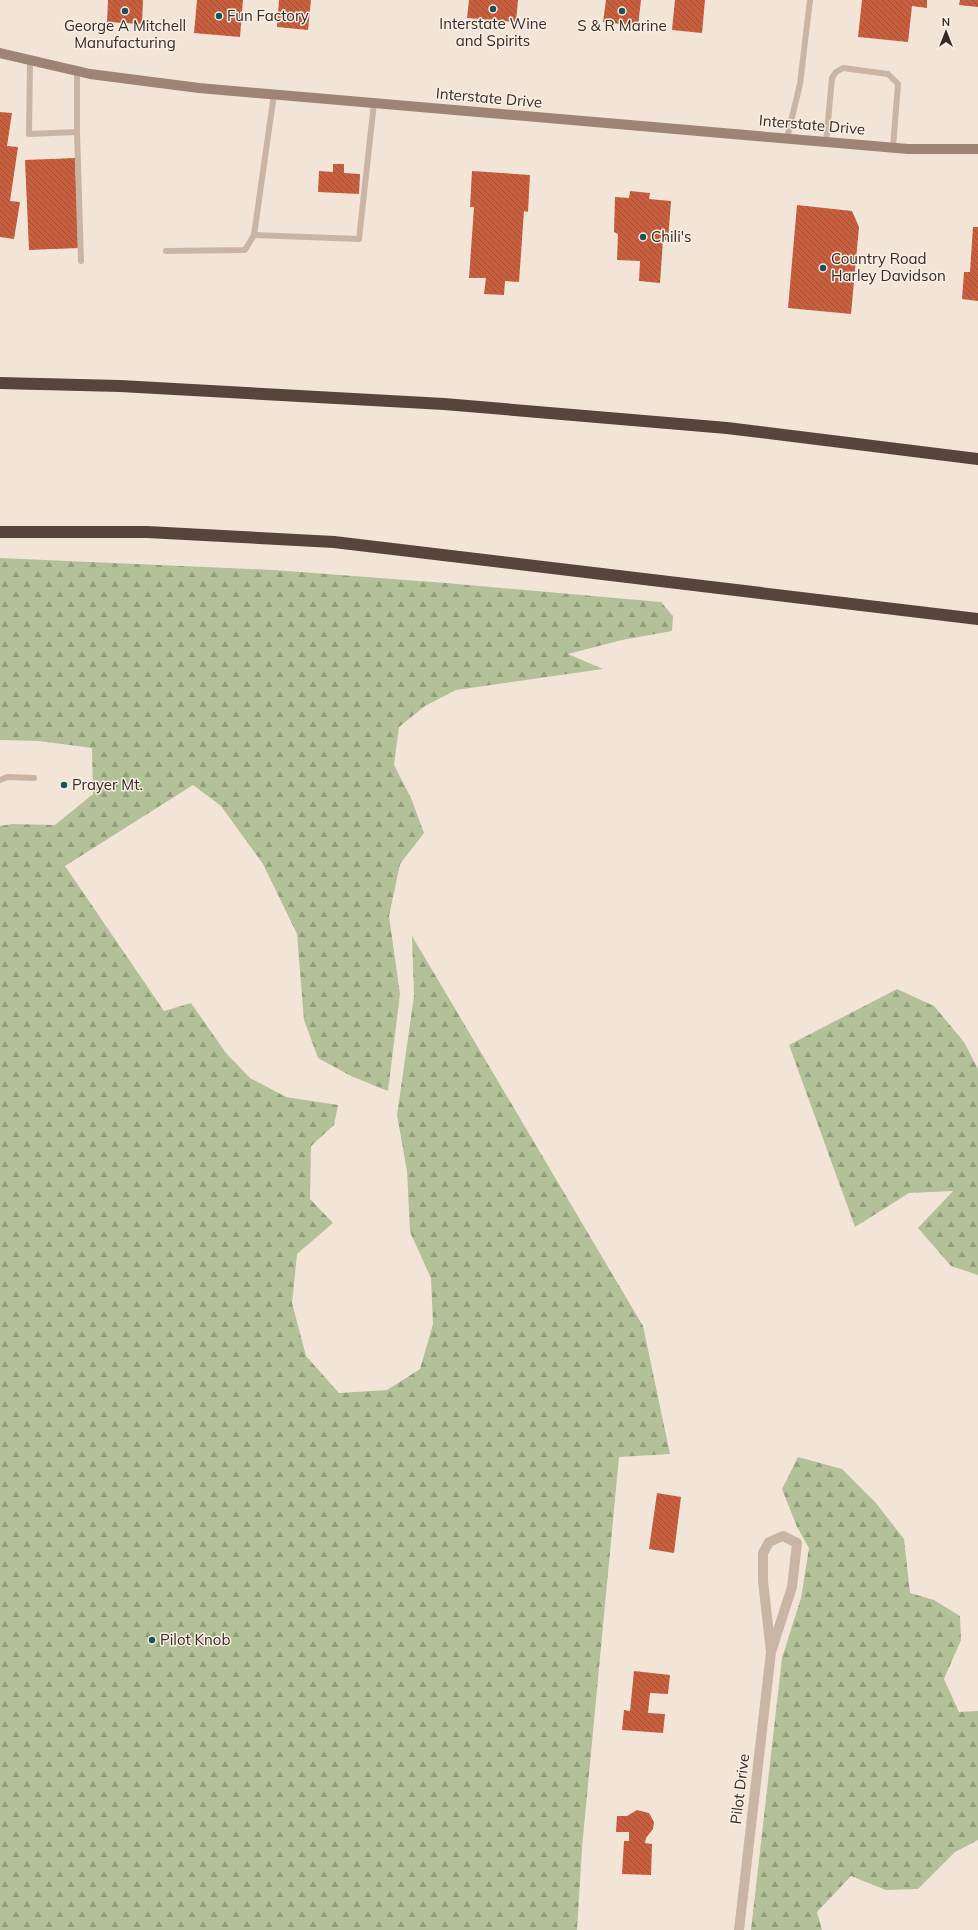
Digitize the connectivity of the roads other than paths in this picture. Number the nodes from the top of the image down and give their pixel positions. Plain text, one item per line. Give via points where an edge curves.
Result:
1 (810, 0) edge
2 (0, 54) edge
3 (30, 61) junction
4 (77, 72) junction
5 (274, 94) junction
6 (374, 103) junction
7 (77, 132) junction
8 (787, 138) junction
9 (826, 142) junction
10 (892, 147) junction
11 (978, 149) edge
12 (254, 235) junction
13 (166, 252) dead end
14 (81, 260) dead end
15 (0, 383) edge
16 (978, 459) edge
17 (0, 532) edge
18 (978, 619) edge
19 (34, 778) dead end
20 (0, 780) edge
21 (771, 1652) junction
22 (739, 1930) edge

1 - 8 lane via 800,84
2 - 3 main road, Interstate Drive
3 - 4 main road, Interstate Drive
3 - 7 lane via 29,134
4 - 5 main road, Interstate Drive via 199,88
4 - 7 lane
5 - 6 main road, Interstate Drive
5 - 12 lane
6 - 8 main road, Interstate Drive
6 - 12 lane via 359,239
7 - 14 lane
8 - 9 main road, Interstate Drive
9 - 10 main road, Interstate Drive
9 - 10 lane via 832,78 843,68 888,74 898,84
10 - 11 main road, Interstate Drive
12 - 13 lane via 245,250
15 - 16 highway via 120,386 444,404 727,428
17 - 18 highway via 147,532 334,542
19 - 20 lane via 7,777
21 - 21 street, Pilot Drive via 792,1587 797,1543 783,1536 769,1542 763,1553 763,1581
21 - 22 street, Pilot Drive

